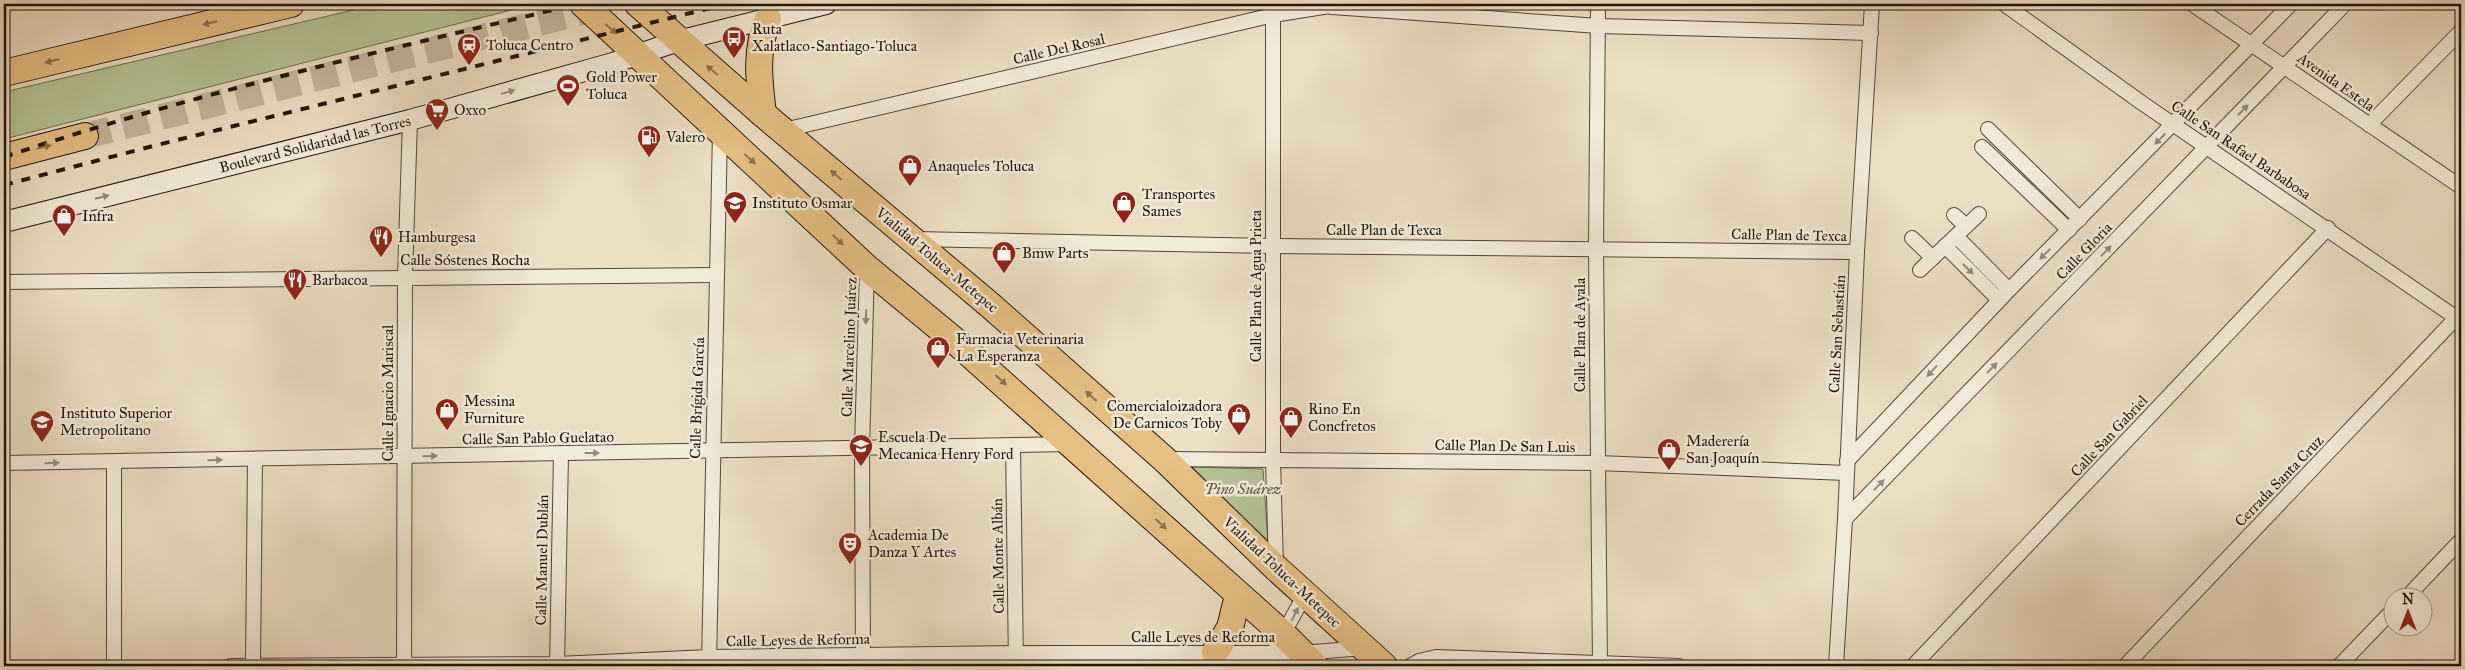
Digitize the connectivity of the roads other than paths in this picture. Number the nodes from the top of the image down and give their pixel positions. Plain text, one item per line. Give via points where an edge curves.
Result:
1 (291, 4) edge
2 (583, 4) edge
3 (638, 4) edge
4 (826, 4) edge
5 (1342, 4) edge
6 (1598, 4) edge
7 (1872, 4) edge
8 (2004, 4) edge
9 (2192, 4) edge
10 (2291, 4) edge
11 (2345, 4) edge
12 (1328, 7) junction
13 (1273, 10) edge
14 (768, 19) junction
15 (1599, 26) junction
16 (2461, 31) edge
17 (1871, 34) junction
18 (678, 41) junction
19 (2252, 45) junction
20 (639, 53) junction
21 (2285, 67) junction
22 (4, 73) edge
23 (763, 114) junction
24 (410, 120) junction
25 (2174, 125) junction
26 (2369, 125) junction
27 (1988, 129) dead end
28 (784, 130) junction
29 (720, 131) junction
30 (85, 136) tunnel mouth
31 (1982, 147) dead end
32 (2207, 147) junction
33 (4, 157) edge
34 (2461, 187) edge
35 (1979, 214) dead end
36 (1954, 215) dead end
37 (2080, 219) junction
38 (4, 222) edge
39 (1966, 226) junction
40 (2328, 228) junction
41 (2069, 230) junction
42 (1956, 236) junction
43 (1912, 238) dead end
44 (910, 239) junction
45 (1272, 246) junction
46 (1945, 246) junction
47 (1596, 248) junction
48 (1857, 252) junction
49 (1933, 258) junction
50 (867, 268) junction
51 (1920, 270) dead end
52 (716, 275) junction
53 (405, 276) junction
54 (4, 282) edge
55 (2004, 295) junction
56 (2459, 320) edge
57 (1073, 444) junction
58 (1013, 445) junction
59 (862, 448) junction
60 (711, 452) junction
61 (561, 454) junction
62 (404, 456) junction
63 (254, 459) junction
64 (1164, 459) junction
65 (1272, 459) junction
66 (114, 462) junction
67 (4, 463) edge
68 (1598, 463) junction
69 (1847, 467) junction
70 (1845, 520) junction
71 (2461, 540) edge
72 (1276, 568) junction
73 (2415, 588) edge
74 (1305, 594) junction
75 (1238, 595) junction
76 (2382, 621) edge
77 (1364, 648) junction
78 (1215, 652) junction
79 (1289, 655) edge
80 (1016, 660) edge
81 (1136, 660) edge
82 (863, 661) edge
83 (709, 662) edge
84 (557, 665) edge
85 (1600, 665) edge
86 (114, 666) edge
87 (231, 666) edge
88 (254, 666) edge
89 (404, 666) edge
90 (1384, 666) edge
91 (1410, 666) edge
92 (1679, 666) edge
93 (1836, 666) edge
94 (1914, 666) edge
95 (2125, 666) edge
96 (2339, 666) edge

1 -> 22 highway
2 -> 20 highway
3 - 18 highway, Vialidad Toluca-Metepec
4 - 14 main road, Boulevard Solidaridad las Torres
5 - 12 street, Calle Del Rosal
6 - 15 street, Calle Plan de Ayala
7 - 17 street, Calle San Sebastián
8 - 25 street, Calle San Rafael Barbabosa
9 - 19 street, Avenida Estela
10 - 19 street, Calle Gloria
11 - 21 street, Calle Gloria
12 - 13 street, Calle Del Rosal
12 - 15 street
13 - 28 street, Calle Del Rosal
13 - 45 street, Calle Plan de Agua Prieta
14 - 18 main road, Boulevard Solidaridad las Torres
14 - 23 highway via 762,34 759,60
15 - 17 street
15 - 47 street, Calle Plan de Ayala
16 - 26 street
17 - 48 street, Calle San Sebastián
18 - 20 main road, Boulevard Solidaridad las Torres
23 -> 18 highway, Vialidad Toluca-Metepec
19 - 21 street, Avenida Estela
19 - 25 street, Calle Gloria
24 -> 20 main road, Boulevard Solidaridad las Torres
20 - 29 highway
21 - 26 street, Avenida Estela
32 -> 21 street, Calle Gloria
23 - 28 highway, Vialidad Toluca-Metepec
38 -> 24 main road, Boulevard Solidaridad las Torres
24 - 53 street, Calle Ignacio Mariscal
25 - 32 street, Calle San Rafael Barbabosa
25 -> 37 street, Calle Gloria
26 - 34 street, Avenida Estela
27 - 37 street
44 -> 28 highway, Vialidad Toluca-Metepec
29 -> 50 highway
29 - 52 street, Calle Brígida García
33 -> 30 highway
31 - 41 street
32 - 40 street, Calle San Rafael Barbabosa
70 -> 32 street, Calle Gloria
35 - 39 street
36 - 39 street
37 - 41 street, Calle Gloria
39 - 42 street
40 - 56 street, Calle San Rafael Barbabosa
40 - 94 street, Calle San Gabriel
41 -> 55 street, Calle Gloria
42 - 46 street
42 - 55 street
43 - 49 street
44 - 45 street, Calle Plan de Texca
64 -> 44 highway, Vialidad Toluca-Metepec
45 - 47 street, Calle Plan de Texca
45 - 65 street, Calle Plan de Agua Prieta
46 - 49 street
46 -> 55 street
47 - 48 street, Calle Plan de Texca
47 - 68 street, Calle Plan de Ayala
48 - 69 street, Calle San Sebastián
49 - 51 street
50 -> 57 highway
50 -> 59 street, Calle Marcelino Juárez
52 - 53 street, Calle Sóstenes Rocha
52 - 60 street, Calle Brígida García
53 - 54 street, Calle Sóstenes Rocha
53 - 62 street, Calle Ignacio Mariscal
55 -> 69 street, Calle Gloria
56 - 95 street, Cerrada Santa Cruz
57 - 58 street, Calle San Pablo Guelatao
57 -> 75 highway
58 - 59 street, Calle San Pablo Guelatao
58 - 80 street, Calle Monte Albán
59 - 60 street, Calle San Pablo Guelatao
59 - 82 street, Calle Marcelino Juárez
61 -> 60 street, Calle San Pablo Guelatao
60 - 83 street, Calle Brígida García
62 -> 61 street, Calle San Pablo Guelatao
61 - 84 street, Calle Manuel Dublán
62 - 63 street, Calle San Pablo Guelatao
62 - 89 street, Calle Ignacio Mariscal
66 -> 63 street, Calle San Pablo Guelatao
63 - 88 street
64 - 65 street, Calle Plan De San Luis
64 - 72 highway, Vialidad Toluca-Metepec
65 - 68 street, Calle Plan De San Luis
65 - 72 street, Calle Plan de Agua Prieta
67 -> 66 street, Calle San Pablo Guelatao
66 - 86 street
68 - 69 street, Calle Plan De San Luis
68 - 85 street, Calle Plan de Ayala
69 - 70 street, Calle San Sebastián
70 - 93 street, Calle San Sebastián
71 - 73 street
72 - 74 highway, Vialidad Toluca-Metepec
74 - 77 highway, Vialidad Toluca-Metepec
79 -> 74 street
75 - 78 highway via 1230,628
75 - 79 highway
76 - 96 street
77 - 79 street, Calle Leyes de Reforma
77 - 90 highway, Vialidad Toluca-Metepec
78 - 79 street, Calle Leyes de Reforma
78 - 81 street, Calle Leyes de Reforma
80 - 81 street, Calle Leyes de Reforma
80 - 82 street, Calle Leyes de Reforma
82 - 83 street, Calle Leyes de Reforma
83 - 84 street, Calle Leyes de Reforma
84 - 89 street, Calle Leyes de Reforma
85 - 91 street via 1436,657
85 - 92 street
87 - 88 street, Calle Leyes de Reforma
88 - 89 street, Calle Leyes de Reforma

